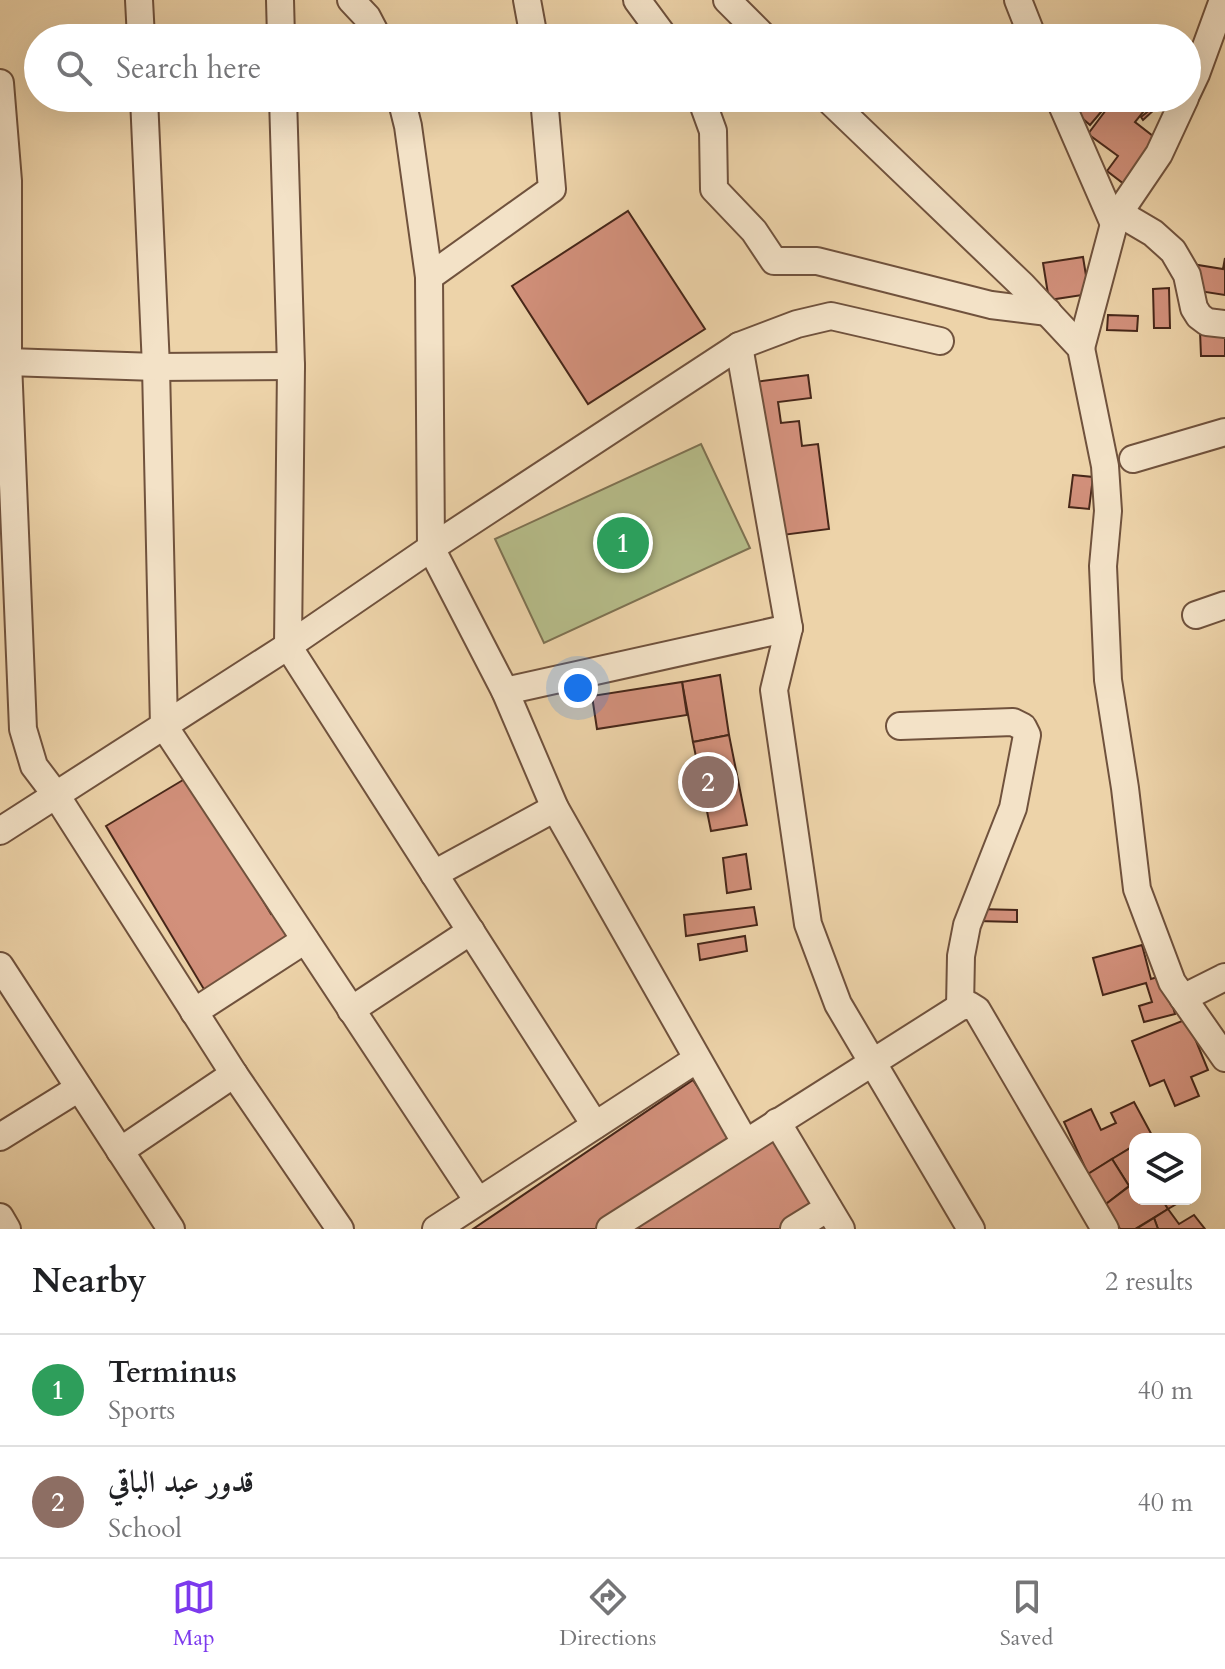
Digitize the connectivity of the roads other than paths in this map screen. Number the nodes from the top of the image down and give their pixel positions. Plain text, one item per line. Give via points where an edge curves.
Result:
1 (139, 0) edge
2 (280, 0) edge
3 (351, 0) edge
4 (527, 0) edge
5 (637, 0) edge
6 (727, 0) edge
7 (1018, 0) edge
8 (1223, 0) edge
9 (140, 24) edge
10 (281, 24) edge
11 (371, 24) edge
12 (531, 24) edge
13 (655, 24) edge
14 (751, 24) edge
15 (1027, 24) edge
16 (1201, 60) edge
17 (0, 83) edge
18 (145, 112) edge
19 (283, 112) edge
20 (404, 112) edge
21 (545, 112) edge
22 (706, 112) edge
23 (842, 112) edge
24 (1066, 112) edge
25 (1179, 112) edge
26 (4, 181) edge
27 (1117, 218) junction
28 (429, 277) junction
29 (1048, 312) junction
30 (1225, 324) edge
31 (940, 341) dead end
32 (739, 346) junction
33 (1081, 348) junction
34 (8, 362) junction
35 (291, 366) junction
36 (156, 367) junction
37 (1225, 432) edge
38 (1133, 459) dead end
39 (7, 478) edge
40 (431, 548) junction
41 (1225, 605) edge
42 (1196, 615) dead end
43 (789, 628) junction
44 (288, 646) junction
45 (505, 691) junction
46 (164, 726) junction
47 (900, 726) dead end
48 (56, 795) junction
49 (555, 808) junction
50 (0, 831) edge
51 (434, 874) junction
52 (471, 931) junction
53 (305, 940) junction
54 (0, 966) edge
55 (1225, 977) edge
56 (1183, 998) junction
57 (960, 1007) junction
58 (351, 1010) junction
59 (194, 1012) junction
60 (1225, 1058) edge
61 (697, 1059) junction
62 (873, 1064) junction
63 (234, 1074) junction
64 (79, 1088) junction
65 (777, 1122) junction
66 (595, 1125) junction
67 (0, 1137) edge
68 (745, 1142) junction
69 (120, 1151) junction
70 (478, 1201) junction
71 (0, 1217) edge
72 (835, 1218) edge
73 (7, 1229) edge
74 (171, 1229) edge
75 (340, 1229) edge
76 (436, 1229) edge
77 (610, 1229) edge
78 (794, 1229) edge
79 (971, 1229) edge
80 (1105, 1229) edge

1 - 9 street
2 - 10 street
3 - 11 street
4 - 12 street
5 - 13 street
6 - 14 street
7 - 15 street
8 - 16 street
17 - 26 street
18 - 36 street
19 - 35 street
20 - 28 street
21 - 28 street via 552,189
22 - 29 street via 713,131 714,189 774,261 817,261 991,305
23 - 29 street
24 - 27 street
25 - 27 street via 1159,154
26 - 34 street
27 - 30 street via 1153,233 1173,251 1187,275 1199,316
27 - 33 street
28 - 40 street
29 - 33 street
31 - 32 street via 831,316
32 - 40 street
32 - 43 street
33 - 56 street via 1105,466 1108,680 1137,889
34 - 36 street
34 - 39 street
35 - 36 street
35 - 44 street
36 - 46 street
37 - 38 street
39 - 48 street via 23,729 34,766
40 - 44 street
40 - 45 street
41 - 42 street
43 - 45 street
43 - 62 street via 774,690 808,924 838,1004
44 - 46 street
44 - 51 street
45 - 49 street
46 - 48 street
46 - 53 street
47 - 57 street via 1013,722 1027,735 1013,808 967,925
48 - 50 street
48 - 59 street
49 - 51 street
49 - 61 street
51 - 52 street
52 - 58 street
52 - 66 street
53 - 58 street
53 - 59 street
54 - 64 street
55 - 56 street
56 - 60 street
57 - 62 street
57 - 80 street via 977,1010
58 - 70 street
59 - 63 street
61 - 66 street
61 - 68 street
62 - 65 street
62 - 79 street
63 - 69 street
63 - 75 street
64 - 67 street
64 - 69 street
65 - 68 street
65 - 72 street
66 - 70 street
68 - 77 street
69 - 74 street
70 - 76 street
71 - 73 street
72 - 78 street

